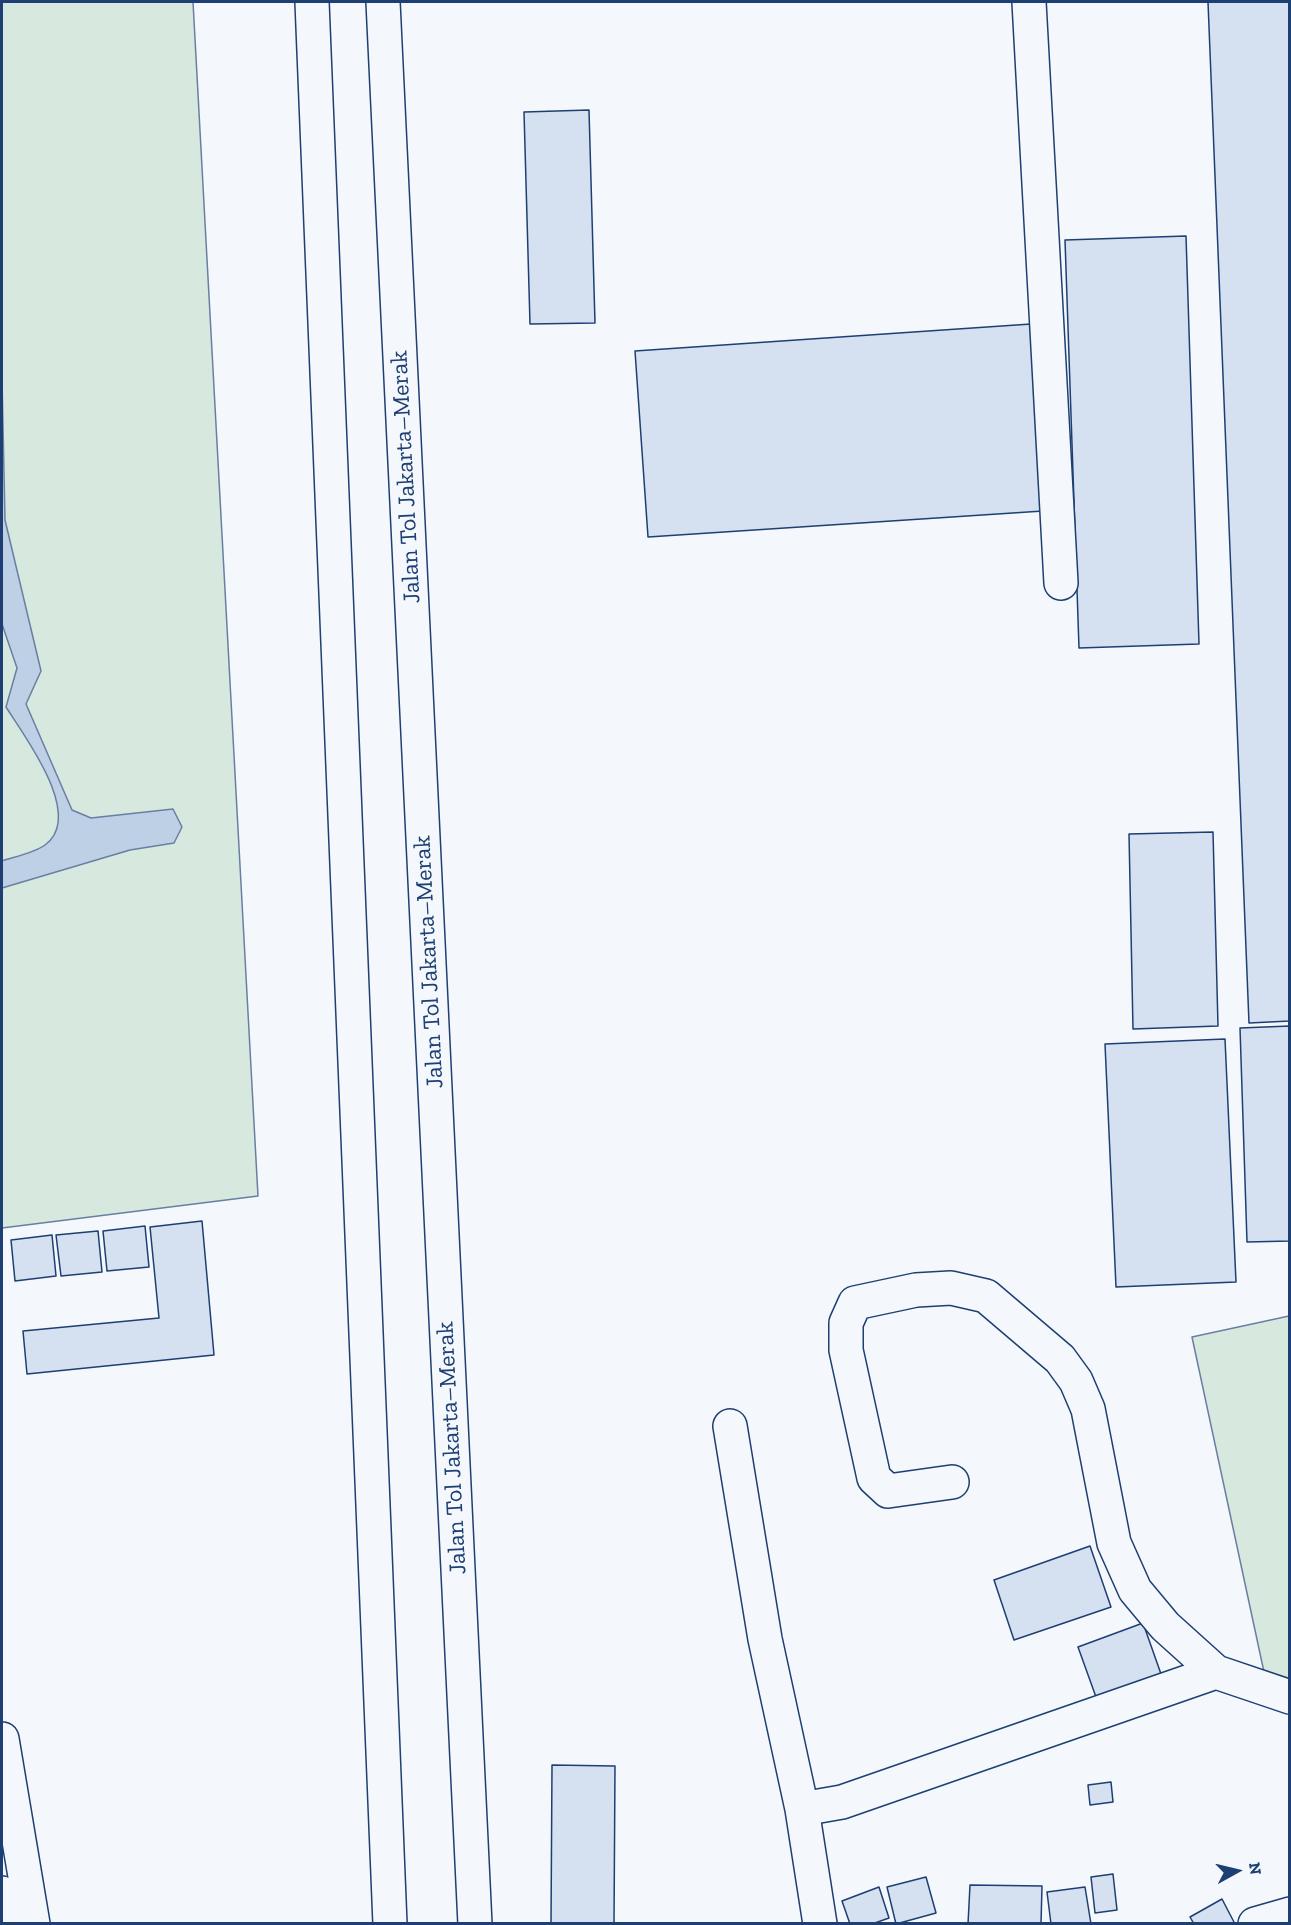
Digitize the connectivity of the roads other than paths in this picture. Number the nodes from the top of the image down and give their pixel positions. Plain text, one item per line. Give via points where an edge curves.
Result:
1 (312, 2) edge
2 (383, 2) edge
3 (1029, 2) edge
4 (1061, 583) dead end
5 (730, 1426) dead end
6 (952, 1482) dead end
7 (1216, 1672) junction
8 (1290, 1697) edge
9 (2, 1739) edge
10 (802, 1809) junction
11 (2, 1893) edge
12 (1290, 1914) edge
13 (6, 1923) edge
14 (33, 1923) edge
15 (390, 1923) edge
16 (475, 1923) edge
17 (820, 1923) edge
18 (1255, 1923) edge

1 - 15 main road
2 - 16 main road, Jalan Tol Jakarta–Merak
3 - 4 main road
5 - 10 main road via 765,1639
6 - 7 main road via 888,1491 874,1478 846,1350 846,1323 855,1303 916,1290 951,1288 986,1296 1060,1359 1076,1381 1088,1409 1114,1543 1136,1590 1164,1626
7 - 8 main road
7 - 10 main road via 842,1802
9 - 14 main road
10 - 17 main road
11 - 13 main road
12 - 18 main road

